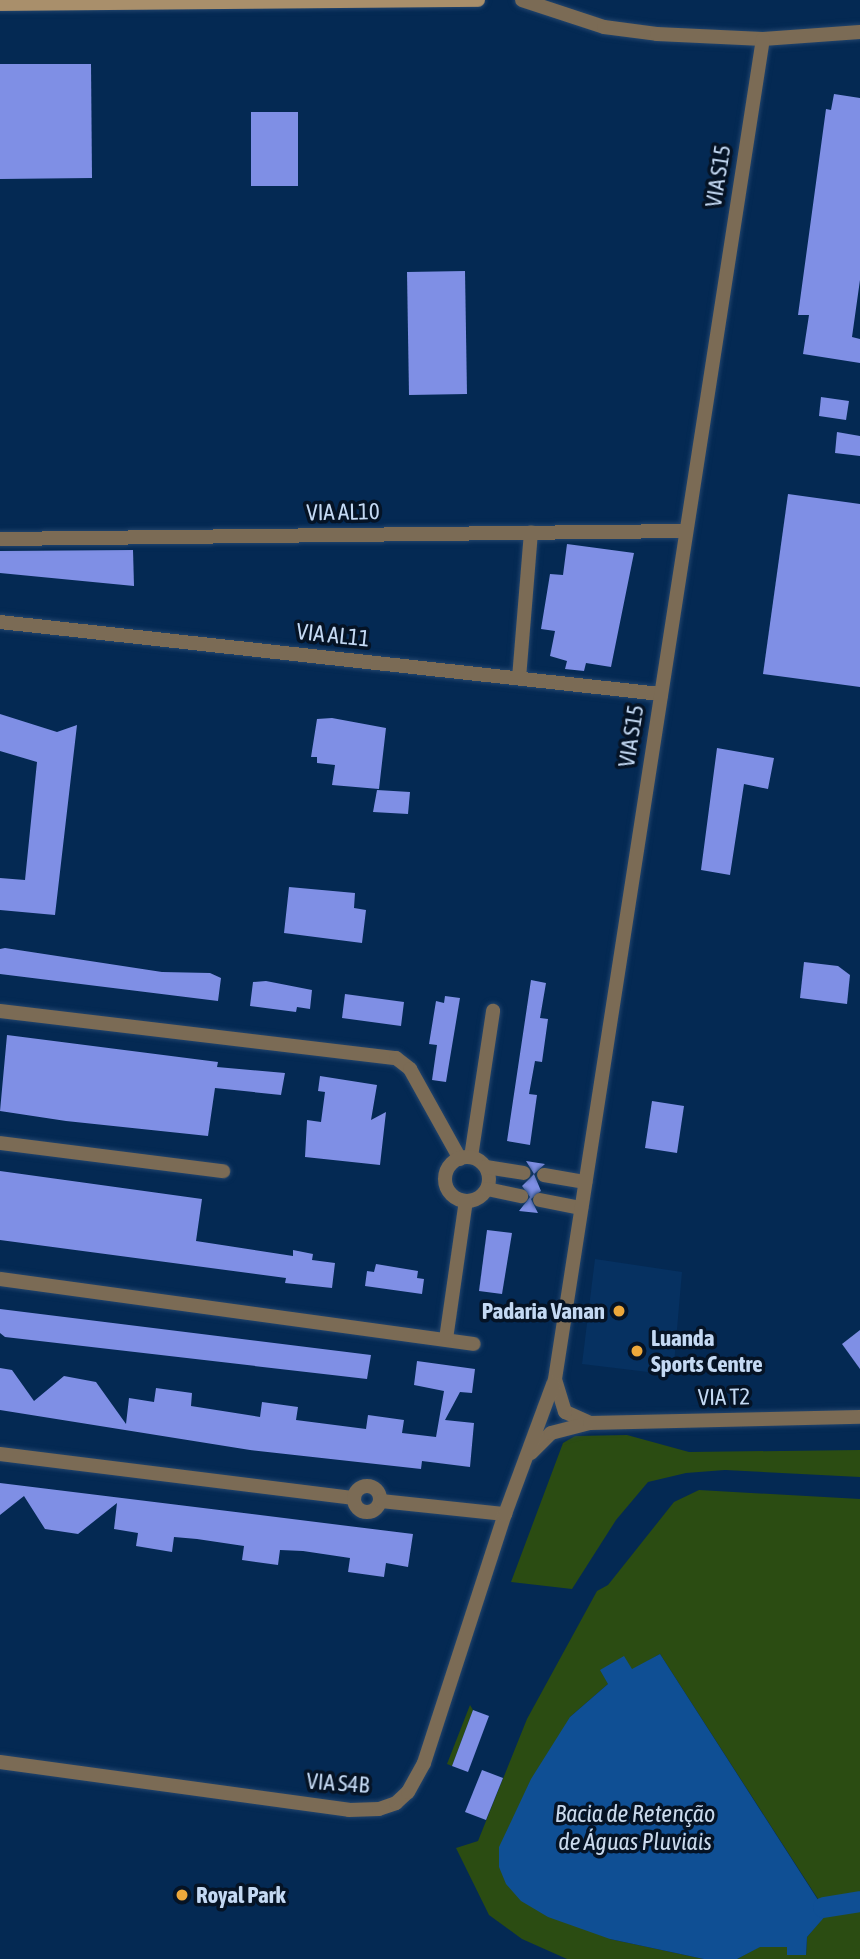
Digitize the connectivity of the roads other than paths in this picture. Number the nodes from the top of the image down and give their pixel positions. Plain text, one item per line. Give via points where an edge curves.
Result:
1 (478, 0) edge
2 (522, 0) edge
3 (313, 1) edge
4 (0, 4) edge
5 (860, 32) edge
6 (763, 38) junction
7 (686, 531) junction
8 (531, 532) junction
9 (0, 539) edge
10 (0, 622) edge
11 (519, 678) junction
12 (661, 694) junction
13 (0, 1011) edge
14 (493, 1011) dead end
15 (0, 1143) edge
16 (466, 1158) junction
17 (485, 1167) junction
18 (223, 1171) dead end
19 (524, 1173) dead end
20 (544, 1175) dead end
21 (585, 1182) junction
22 (487, 1189) junction
23 (521, 1196) dead end
24 (540, 1200) dead end
25 (466, 1201) junction
26 (581, 1208) junction
27 (0, 1279) edge
28 (446, 1339) junction
29 (474, 1343) dead end
30 (555, 1379) junction
31 (860, 1417) edge
32 (590, 1423) junction
33 (0, 1454) edge
34 (523, 1466) junction
35 (505, 1514) junction
36 (0, 1762) edge

1 - 3 main road
2 - 6 street via 604,27
3 - 4 main road
5 - 6 street
6 - 7 street, VIA S15
7 - 8 street, VIA AL10
7 - 12 street, VIA S15
8 - 9 street, VIA AL10
8 - 11 street
10 - 11 street, VIA AL11
11 - 12 street, VIA AL11
12 - 21 street, VIA S15
13 - 16 street via 396,1058 410,1069
14 - 16 street
15 - 18 street
16 - 17 street
16 - 25 street via 450,1166 446,1182 455,1197
17 - 19 street
17 - 22 street
20 - 21 street
21 - 26 street, VIA S15
22 - 23 street
22 - 25 street via 476,1200
24 - 26 street
25 - 28 street
26 - 30 street, VIA S15
27 - 28 street
28 - 29 street
30 - 32 street, VIA S15 via 565,1412
30 - 34 street, VIA S4B
31 - 32 street, VIA T2
32 - 34 street, VIA S4B via 551,1433 537,1443
33 - 35 street via 354,1497 369,1486 376,1489 381,1501
34 - 35 street, VIA S4B
35 - 36 street, VIA S4B via 424,1763 408,1793 396,1803 349,1810

